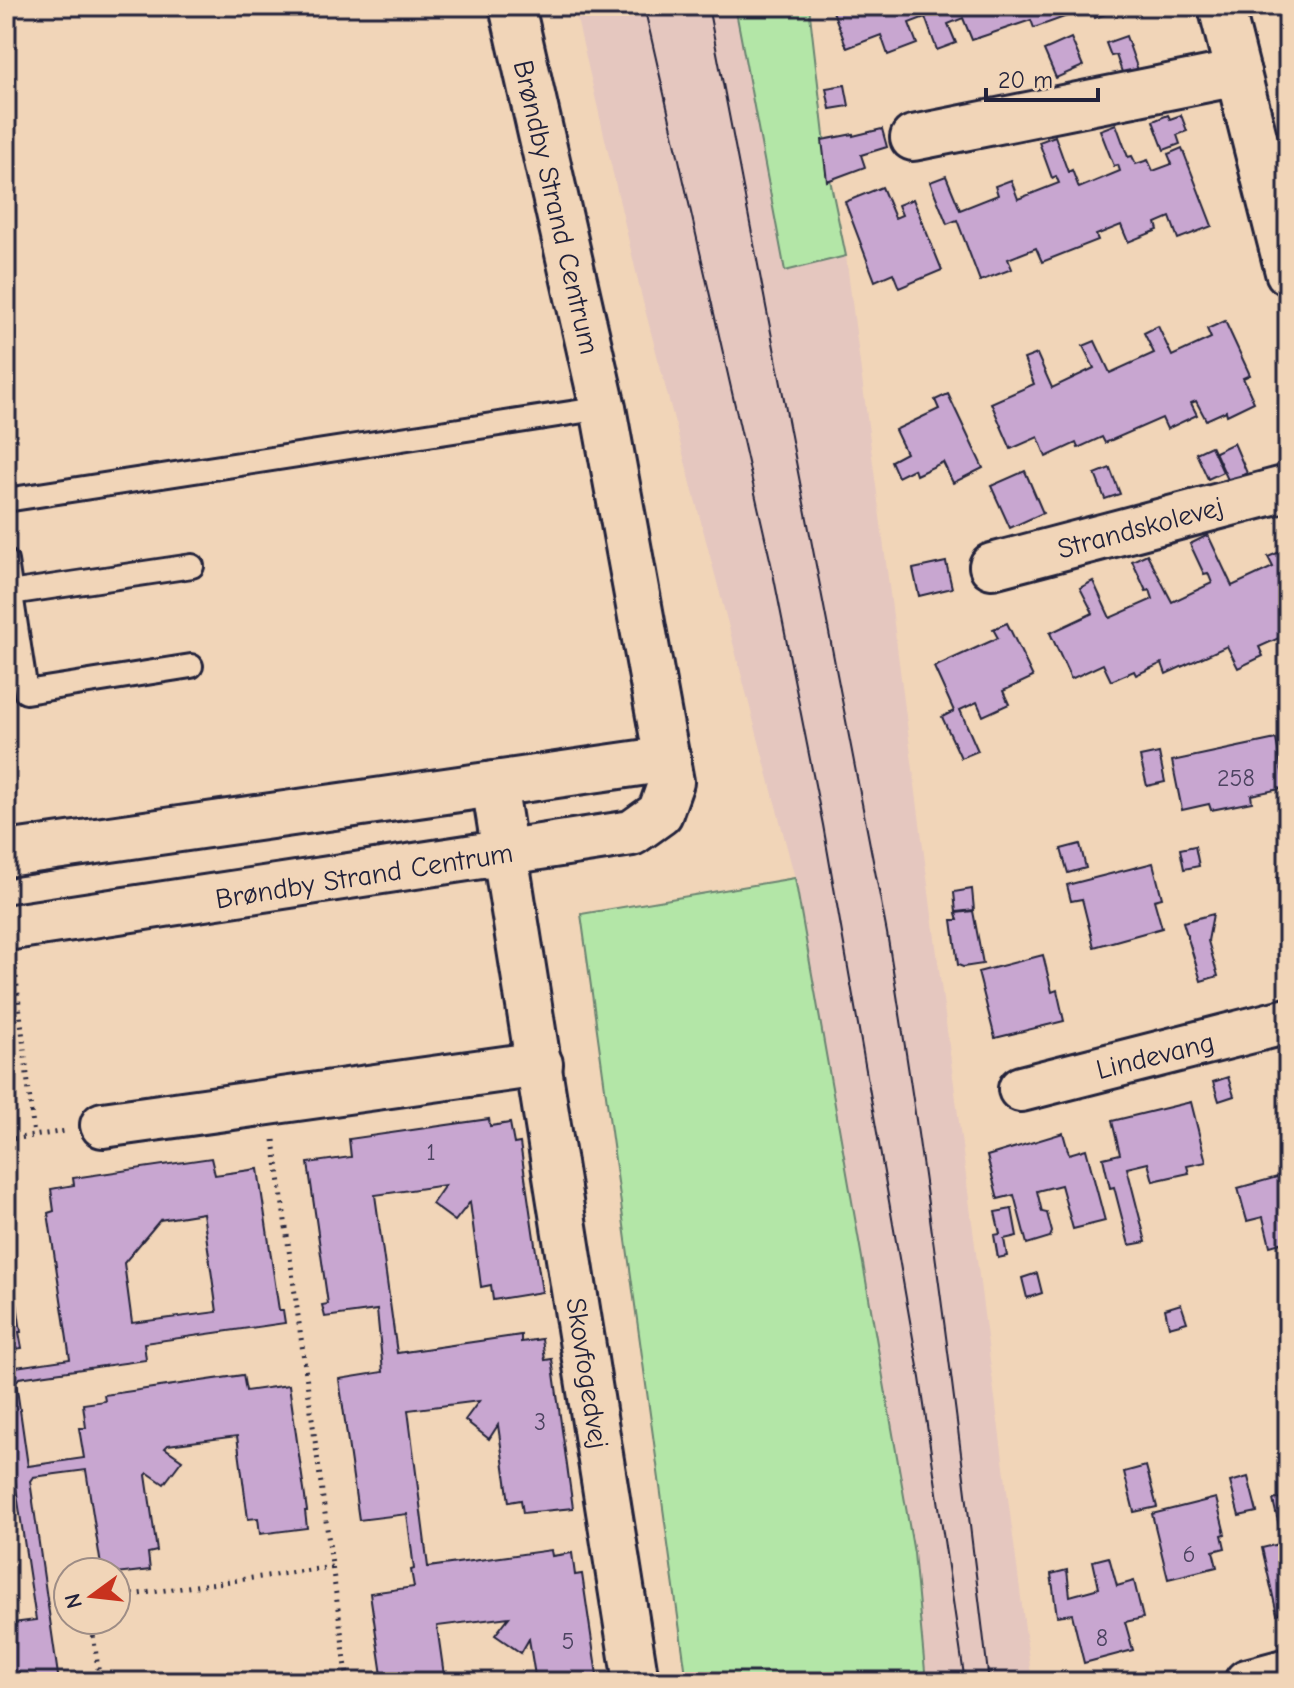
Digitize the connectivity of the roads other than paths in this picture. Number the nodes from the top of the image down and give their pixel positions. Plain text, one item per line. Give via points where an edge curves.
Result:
1 (512, 6) edge
2 (1221, 6) edge
3 (1238, 73) junction
4 (913, 138) dead end
5 (1288, 272) edge
6 (603, 408) junction
7 (1288, 488) edge
8 (6, 500) edge
9 (6, 561) edge
10 (192, 566) dead end
11 (992, 566) dead end
12 (10, 593) junction
13 (191, 666) dead end
14 (16, 695) edge
15 (668, 759) junction
16 (494, 784) junction
17 (6, 854) edge
18 (506, 854) junction
19 (10, 949) edge
20 (1288, 1021) edge
21 (540, 1064) junction
22 (1021, 1089) dead end
23 (103, 1125) road end
24 (1288, 1671) edge
25 (636, 1682) edge
26 (1247, 1682) edge

1 - 6 street, Brøndby Strand Centrum
2 - 3 street
3 - 4 street
3 - 5 street
6 - 8 lane
6 - 15 street, Brøndby Strand Centrum
7 - 11 street, Strandskolevej
9 - 12 lane
10 - 12 lane
12 - 14 lane
13 - 14 lane
15 - 16 street
15 - 18 street, Brøndby Strand Centrum via 671,782 660,813 632,833
16 - 17 street
16 - 18 street, Skovfogedvej
18 - 19 street, Brøndby Strand Centrum
18 - 21 street, Skovfogedvej
20 - 22 street, Lindevang
21 - 23 street
21 - 25 street, Skovfogedvej
24 - 26 street

